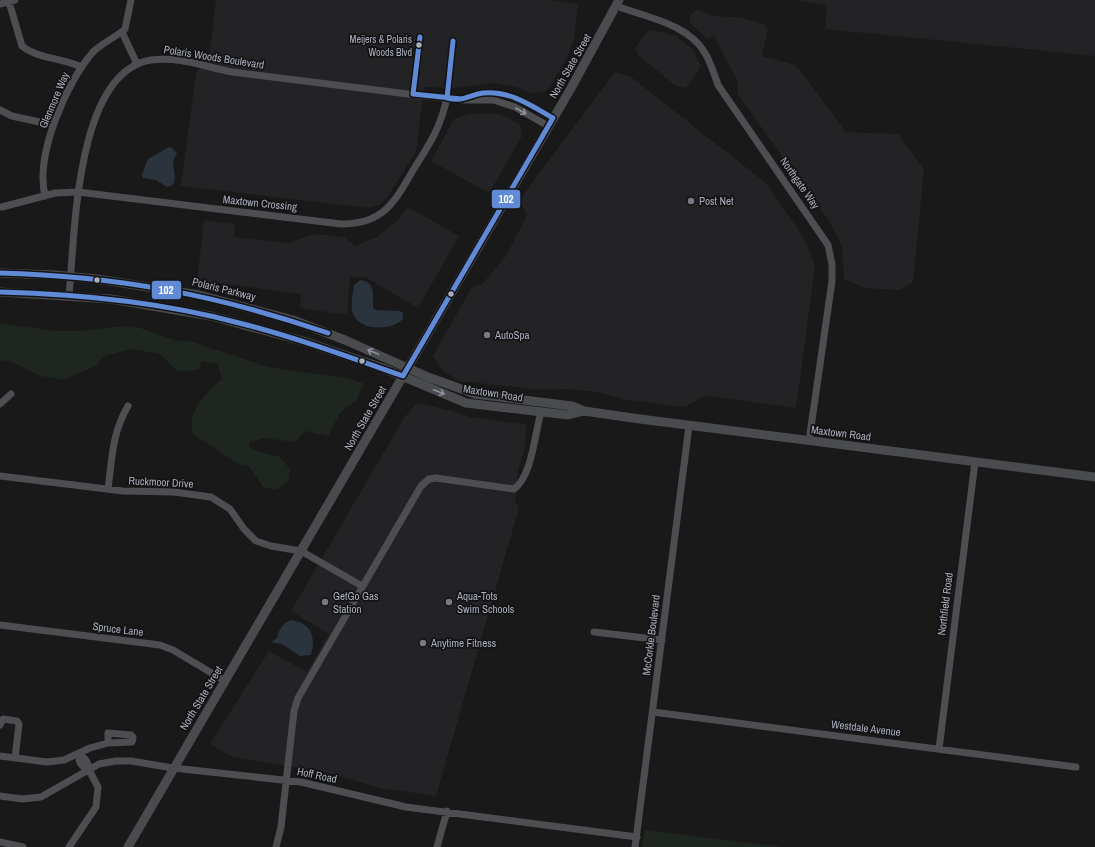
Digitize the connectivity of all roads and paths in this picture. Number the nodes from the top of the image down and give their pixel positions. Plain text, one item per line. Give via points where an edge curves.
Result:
1 (131, 0) edge
2 (12, 1) edge
3 (618, 3) edge
4 (0, 4) edge
5 (122, 32) junction
6 (137, 64) junction
7 (81, 66) junction
8 (447, 98) junction
9 (0, 110) edge
10 (551, 122) junction
11 (53, 125) junction
12 (78, 192) junction
13 (45, 196) junction
14 (2, 207) dead end
15 (0, 274) edge
16 (71, 276) junction
17 (0, 292) edge
18 (69, 295) junction
19 (408, 368) junction
20 (403, 376) junction
21 (11, 394) dead end
22 (547, 403) junction
23 (0, 404) edge
24 (128, 406) dead end
25 (501, 408) junction
26 (584, 411) junction
27 (541, 412) junction
28 (689, 426) junction
29 (809, 441) junction
30 (975, 462) junction
31 (0, 476) edge
32 (1095, 477) edge
33 (108, 489) junction
34 (301, 551) junction
35 (362, 586) junction
36 (0, 625) edge
37 (594, 632) dead end
38 (662, 640) junction
39 (225, 681) junction
40 (653, 712) junction
41 (0, 725) edge
42 (108, 743) dead end
43 (939, 749) junction
44 (79, 755) junction
45 (0, 756) edge
46 (15, 758) junction
47 (1076, 767) dead end
48 (173, 768) junction
49 (89, 770) junction
50 (286, 780) junction
51 (0, 796) edge
52 (447, 811) junction
53 (636, 837) junction
54 (0, 842) edge
55 (23, 847) edge
56 (69, 847) edge
57 (128, 847) edge
58 (276, 847) edge
59 (437, 847) edge
60 (635, 847) edge

1 - 5 street via 126,27
2 - 4 street
2 - 7 street via 22,46 34,53
3 - 10 main road, North State Street
3 - 29 street, Northgate Way via 685,33 700,45 710,61 718,85 828,245 832,277
5 - 6 street
5 - 7 street, Glenmore Way via 102,44
6 - 8 street, Polaris Woods Boulevard via 167,60 207,65 232,72
6 - 12 street, Polaris Woods Boulevard via 115,82 99,112 83,158
7 - 11 street, Glenmore Way
8 - 10 street, Polaris Woods Boulevard via 464,100 482,93 509,96 522,100
8 - 12 street, Maxtown Crossing via 440,126 402,191 391,206 368,220 341,224
9 - 11 street via 12,116
10 - 19 main road, North State Street
11 - 13 street, Glenmore Way via 43,166
12 - 13 street, Maxtown Crossing
12 - 16 street, Polaris Woods Boulevard
13 - 14 street, Maxtown Crossing
15 - 16 main road, Polaris Parkway
16 - 18 street, Polaris Woods Boulevard
19 -> 16 main road, Polaris Parkway via 345,340 263,311 199,295
17 - 18 main road
18 - 20 main road via 152,305 236,322 302,341
19 - 20 main road, North State Street
19 - 22 main road, Maxtown Road via 474,394
20 -> 25 main road, Maxtown Road via 466,403
20 - 34 main road, North State Street
21 - 23 street
22 - 25 main road via 541,406 506,404
22 - 26 main road, Maxtown Road via 572,406
24 - 33 street via 114,437
25 - 27 main road, Maxtown Road
26 - 27 main road, Maxtown Road via 568,415
26 - 28 main road, Maxtown Road
27 - 35 street via 526,472 520,485 514,489 440,478 429,479 421,486
28 - 29 main road, Maxtown Road
28 - 38 street, McCorkle Boulevard
29 - 30 main road, Maxtown Road
30 - 32 main road, Maxtown Road
30 - 43 street, Northfield Road
31 - 33 street, Ruckmoor Drive
33 - 34 street, Ruckmoor Drive via 174,492 211,497 226,505 256,541
34 - 35 street
34 - 39 main road, North State Street
35 - 50 street via 298,698 294,711
36 - 39 street, Spruce Lane via 160,645 174,650
37 - 38 street
38 - 40 street, McCorkle Boulevard
39 - 48 main road, North State Street
40 - 43 street, Westdale Avenue
40 - 53 street, McCorkle Boulevard
41 - 46 street via 3,719 17,721 19,724
42 - 44 street via 90,748
43 - 47 street, Westdale Avenue
44 - 46 street via 47,762
44 - 49 street via 78,760 82,767
45 - 46 street
48 - 49 street, Hoff Road via 116,761 99,764
48 - 50 street, Hoff Road
48 - 57 main road, North State Street
49 - 51 street, Hoff Road via 41,797 22,799
49 - 56 street via 98,787 96,807
50 - 52 street, Hoff Road via 385,803
50 - 58 street
52 - 53 street, Hoff Road
52 - 59 street
53 - 60 street, McCorkle Boulevard
54 - 55 street

